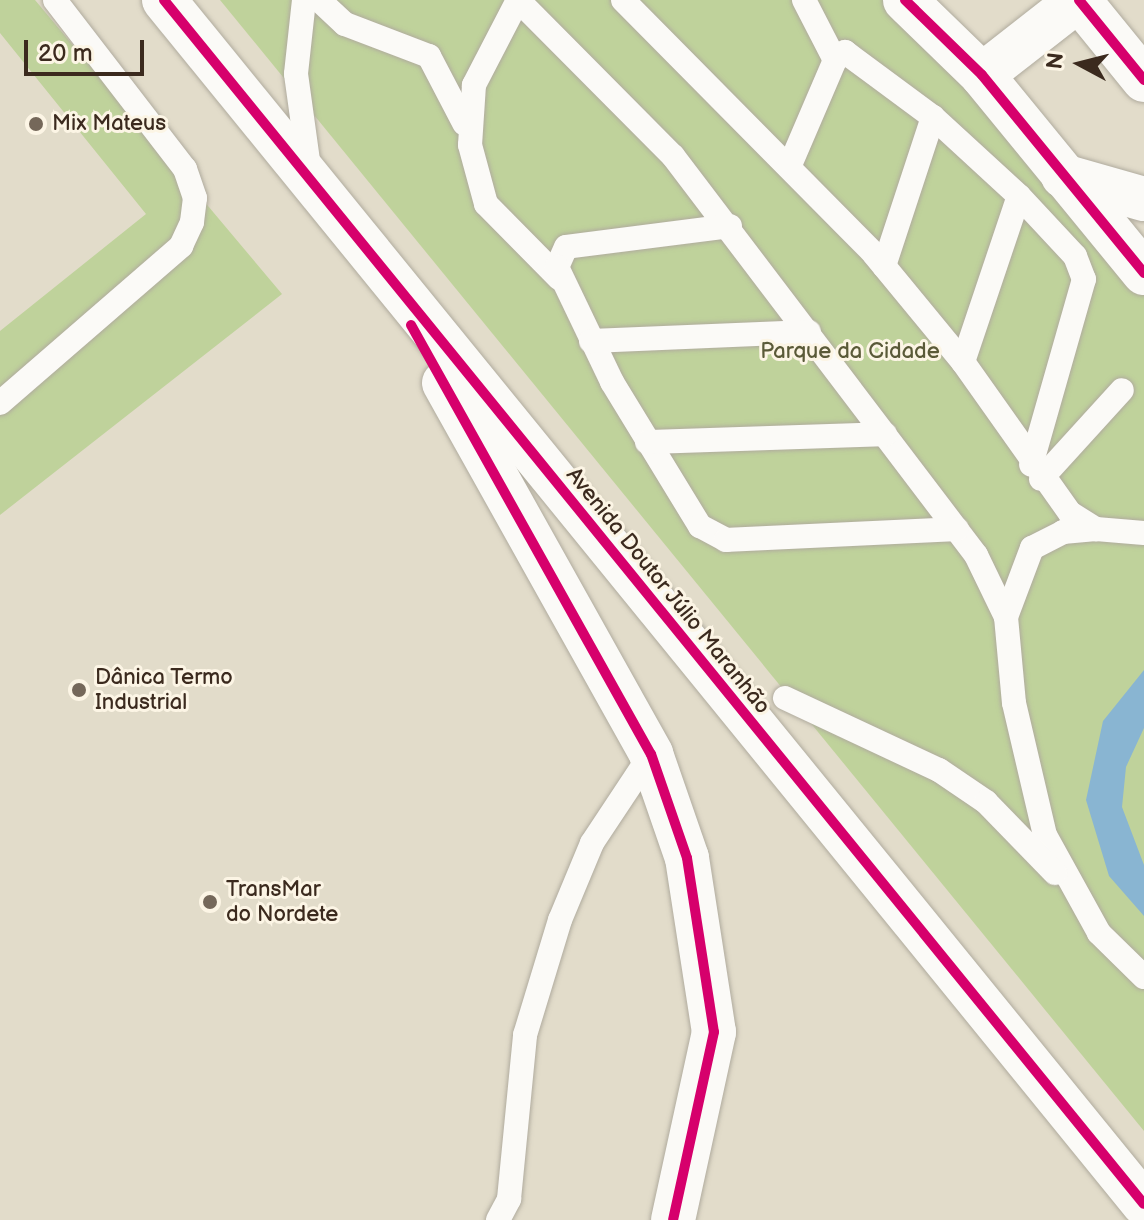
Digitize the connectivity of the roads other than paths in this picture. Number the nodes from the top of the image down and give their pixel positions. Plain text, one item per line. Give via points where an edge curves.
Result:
1 (55, 0) edge
2 (164, 0) edge
3 (304, 0) edge
4 (319, 0) edge
5 (518, 0) edge
6 (623, 0) edge
7 (804, 0) edge
8 (905, 0) edge
9 (1071, 2) edge
10 (835, 60) junction
11 (982, 75) junction
12 (1144, 80) edge
13 (933, 117) junction
14 (470, 145) junction
15 (790, 165) junction
16 (1063, 176) junction
17 (311, 184) junction
18 (1019, 196) junction
19 (1144, 199) edge
20 (730, 226) junction
21 (884, 266) junction
22 (1144, 273) edge
23 (384, 276) junction
24 (559, 278) junction
25 (809, 332) junction
26 (591, 341) junction
27 (963, 362) junction
28 (1122, 390) dead end
29 (0, 403) edge
30 (885, 434) junction
31 (647, 442) junction
32 (1036, 472) junction
33 (957, 529) junction
34 (1096, 529) junction
35 (1144, 533) edge
36 (1006, 617) junction
37 (785, 698) dead end
38 (651, 754) junction
39 (1067, 885) junction
40 (1144, 977) edge
41 (1144, 1204) edge
42 (498, 1220) edge
43 (673, 1220) edge

1 - 29 lane via 185,169 195,198 192,222 181,246
2 - 17 main road, Avenida Doutor Júlio Maranhão
3 - 17 lane via 296,74
4 - 14 lane via 345,24 429,56 456,99
5 - 14 lane via 474,85
5 - 20 lane via 673,156
6 - 15 lane
7 - 10 lane
8 - 11 main road
9 - 11 main road
9 - 12 main road
10 - 13 lane via 845,52 858,57
10 - 15 lane
11 - 16 main road
13 - 18 lane
13 - 21 lane
14 - 24 lane via 486,204
15 - 21 lane
16 - 19 main road
16 - 22 main road
17 - 23 main road, Avenida Doutor Júlio Maranhão
18 - 27 lane
18 - 32 lane via 1075,256 1084,279
20 - 24 lane via 566,247
20 - 25 lane
21 - 27 lane
23 - 38 main road
23 - 41 main road, Avenida Doutor Júlio Maranhão
24 - 26 lane
25 - 26 lane
25 - 30 lane
26 - 31 lane
27 - 32 lane
28 - 32 lane
30 - 31 lane
30 - 33 lane
31 - 33 lane via 714,537
32 - 34 lane via 1070,513
33 - 36 lane
34 - 35 lane
34 - 36 lane via 1063,532 1032,548
36 - 39 lane via 1027,777
37 - 39 lane via 939,770 986,802
38 - 42 lane via 592,843 560,920 525,1035 509,1199
38 - 43 main road via 687,858 714,1032
39 - 40 lane via 1099,933

